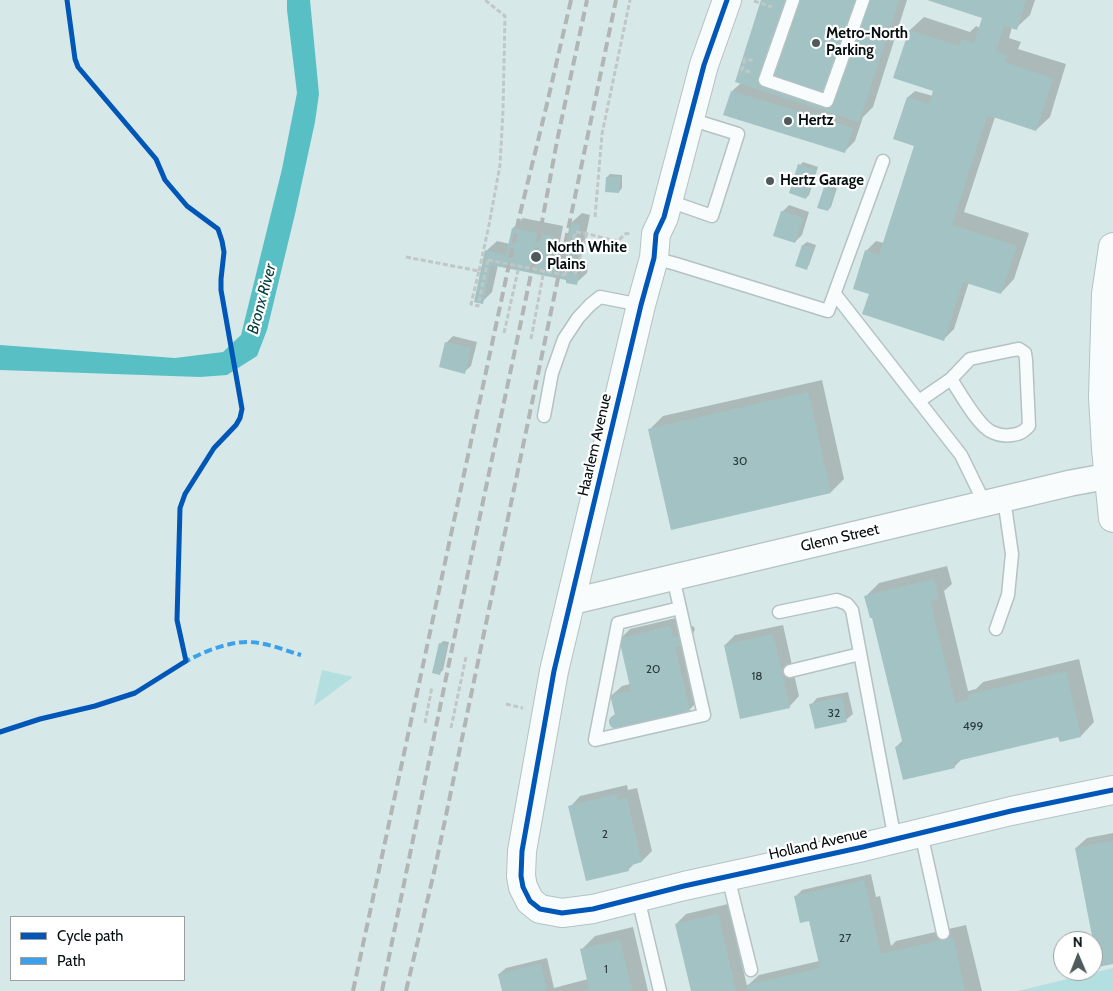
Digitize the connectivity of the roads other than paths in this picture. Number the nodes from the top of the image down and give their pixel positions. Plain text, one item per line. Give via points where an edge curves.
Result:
1 (726, 0) edge
2 (793, 0) edge
3 (863, 0) edge
4 (690, 119) junction
5 (883, 161) dead end
6 (669, 201) junction
7 (655, 246) junction
8 (1113, 246) edge
9 (835, 294) junction
10 (1110, 294) edge
11 (641, 305) junction
12 (951, 379) junction
13 (919, 401) junction
14 (544, 416) dead end
15 (1109, 476) junction
16 (994, 502) junction
17 (1113, 518) edge
18 (673, 577) junction
19 (570, 602) junction
20 (680, 608) junction
21 (778, 612) dead end
22 (996, 629) dead end
23 (860, 654) junction
24 (790, 671) dead end
25 (1113, 790) edge
26 (921, 833) junction
27 (895, 840) junction
28 (728, 877) junction
29 (638, 898) junction
30 (530, 901) joint
31 (943, 933) dead end
32 (751, 970) dead end
33 (660, 991) edge

1 - 4 street, Haarlem Avenue
2 - 3 lane via 765,80 827,101
4 - 6 street, Haarlem Avenue
4 - 6 lane via 738,134 712,216
5 - 9 lane
6 - 7 street, Haarlem Avenue
7 - 9 lane via 676,264 828,311
7 - 11 street, Haarlem Avenue
8 - 10 street
9 - 13 lane
10 - 15 street via 1103,397
11 - 14 lane via 600,297 578,318 564,339 552,373
11 - 19 street, Haarlem Avenue
12 - 12 lane via 971,410 991,432 1005,436 1021,434 1029,426 1026,360 1025,353 1019,349 970,359
12 - 13 lane
13 - 16 lane
15 - 16 street, Glenn Street
15 - 17 street
16 - 18 street, Glenn Street
16 - 22 lane via 1012,554 1008,595
18 - 19 street, Glenn Street
18 - 20 lane
19 - 30 street, Haarlem Avenue via 554,671 522,851 521,876
20 - 20 lane via 704,715 595,740 618,623
21 - 23 lane via 838,600 847,604 852,610
23 - 24 lane
23 - 27 lane
25 - 26 street, Holland Avenue via 1011,810
26 - 27 street, Holland Avenue
26 - 31 lane
27 - 28 street, Holland Avenue
28 - 29 street, Holland Avenue
28 - 32 lane
29 - 30 street, Holland Avenue via 562,913 540,909
29 - 33 lane

